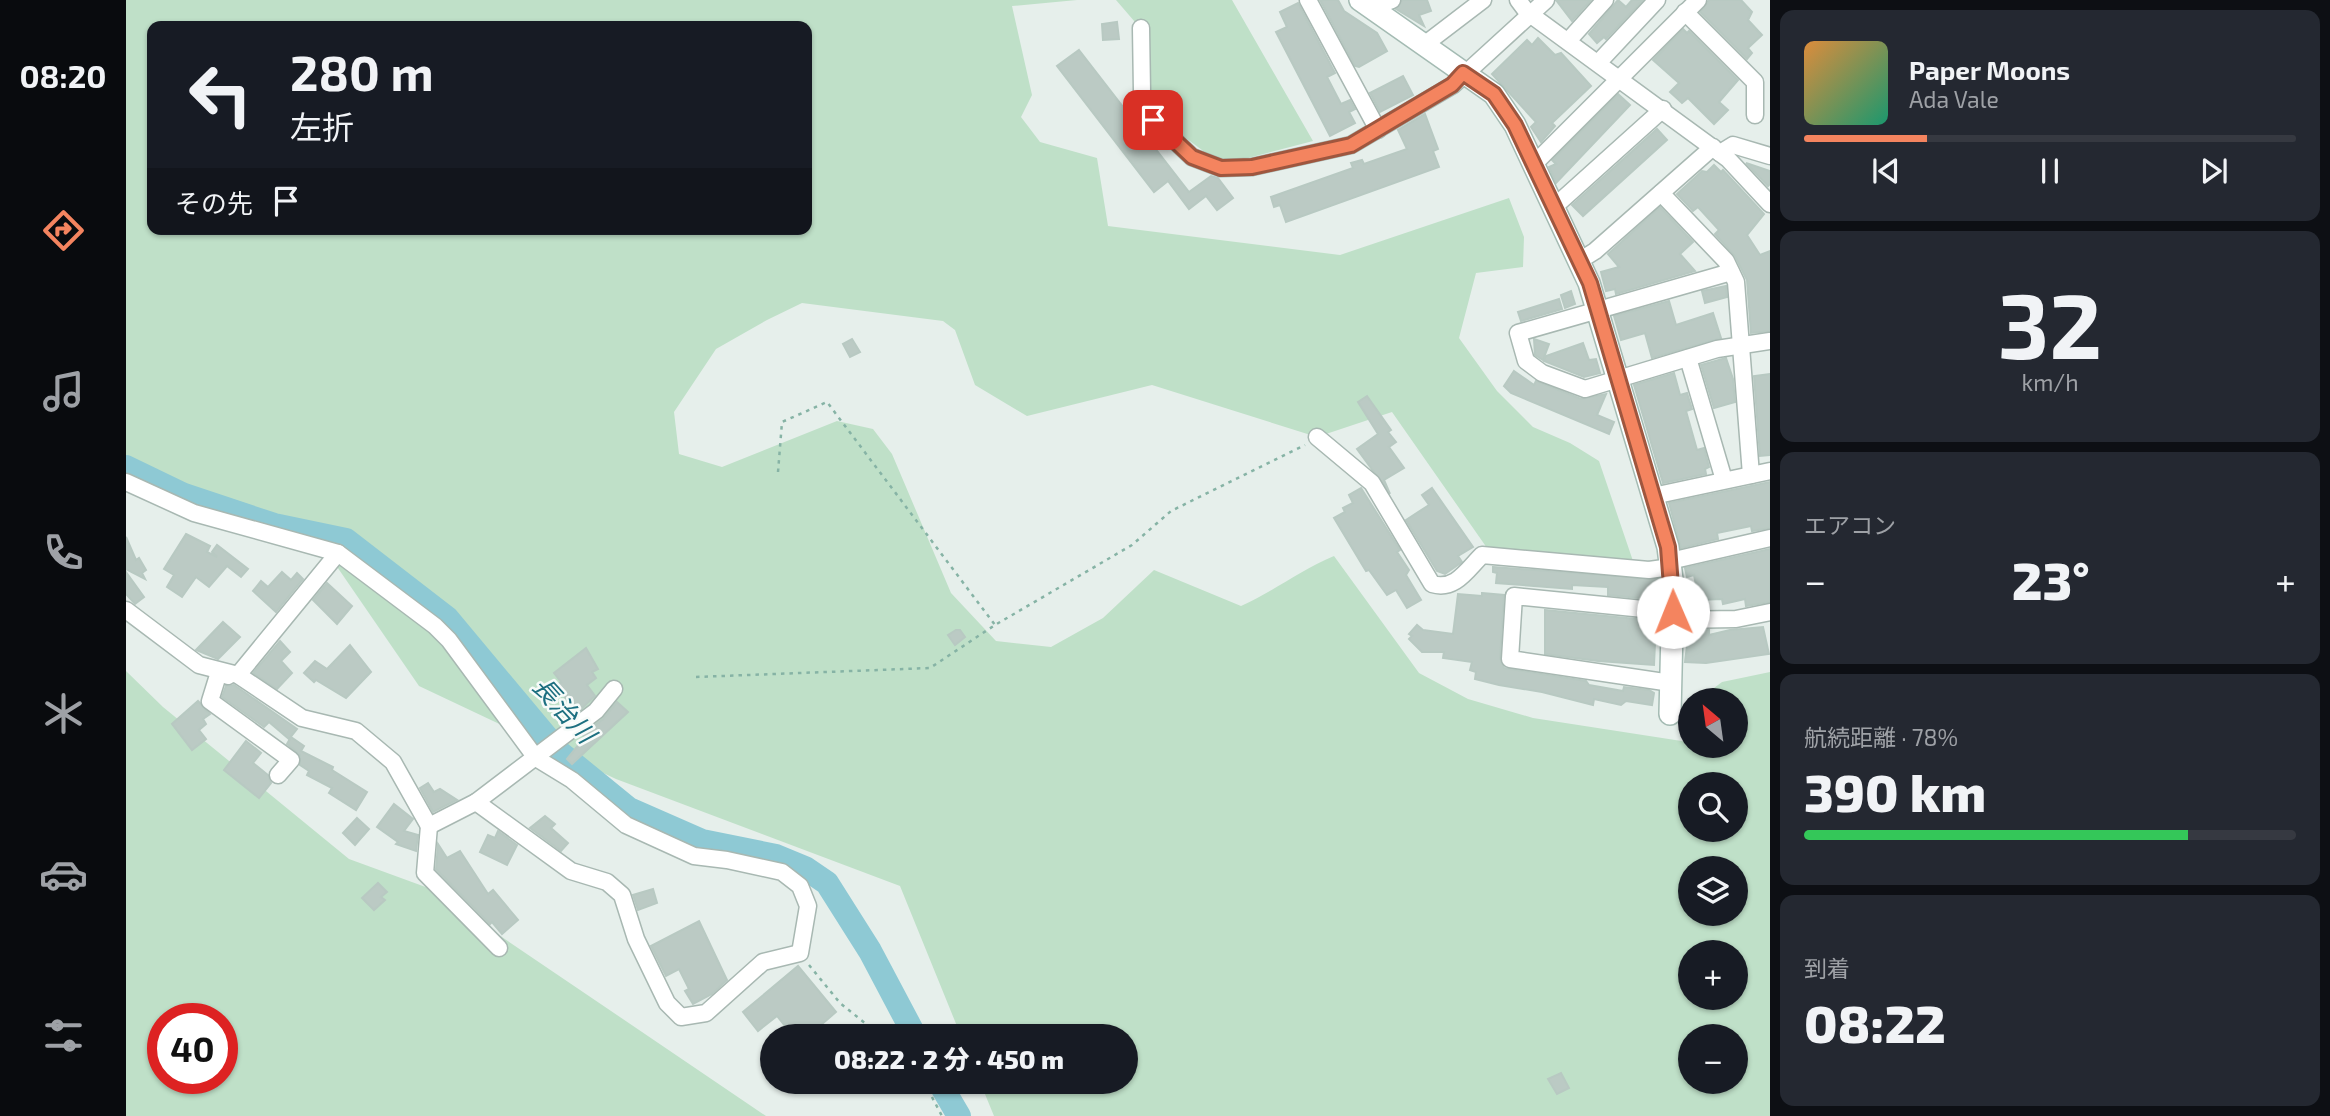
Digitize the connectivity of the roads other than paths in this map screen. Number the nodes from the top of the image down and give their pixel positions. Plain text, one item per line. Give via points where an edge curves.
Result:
1 (1308, 0) edge
2 (1483, 0) edge
3 (1518, 0) edge
4 (1546, 0) edge
5 (1605, 0) edge
6 (1657, 0) edge
7 (1698, 0) edge
8 (1376, 4) edge
9 (1685, 12) junction
10 (1532, 15) junction
11 (1141, 29) dead end
12 (1568, 41) junction
13 (1423, 45) junction
14 (1598, 63) junction
15 (1463, 73) junction
16 (1619, 77) junction
17 (1663, 109) junction
18 (1755, 115) dead end
19 (1378, 130) junction
20 (1717, 150) junction
21 (1770, 156) edge
22 (1534, 164) junction
23 (1661, 193) junction
24 (1770, 204) edge
25 (1554, 207) junction
26 (1579, 261) junction
27 (1731, 272) junction
28 (1597, 309) junction
29 (1770, 341) edge
30 (1741, 344) junction
31 (1688, 358) junction
32 (1618, 378) junction
33 (1317, 437) road end
34 (1770, 471) edge
35 (1751, 475) junction
36 (1724, 480) junction
37 (126, 481) edge
38 (1653, 496) junction
39 (1770, 538) edge
40 (338, 553) junction
41 (1670, 564) junction
42 (126, 610) edge
43 (1770, 612) edge
44 (1673, 616) junction
45 (219, 672) junction
46 (237, 675) junction
47 (1671, 683) junction
48 (614, 689) dead end
49 (259, 690) junction
50 (1670, 714) dead end
51 (536, 758) junction
52 (278, 775) dead end
53 (476, 803) junction
54 (429, 826) junction
55 (499, 948) dead end

1 - 19 street
2 - 13 street
3 - 10 street
4 - 10 street
5 - 12 street
6 - 14 street
7 - 9 street
8 - 13 street
9 - 16 street
9 - 18 street via 1755,82
10 - 12 street
10 - 15 street
11 - 19 street via 1142,92 1153,120 1192,157 1221,168 1252,167 1351,145
12 - 14 street
13 - 15 street
14 - 16 street
15 - 19 street via 1452,85
15 - 22 street via 1494,94
16 - 17 street
16 - 22 street
17 - 20 street
17 - 25 street
20 - 21 street via 1733,145
20 - 23 street
20 - 24 street
22 - 25 street
23 - 26 street
23 - 27 street via 1726,261
25 - 26 street
26 - 28 street
27 - 28 street
27 - 30 street
28 - 32 street
28 - 32 street via 1518,333 1526,361 1542,373 1585,389
29 - 30 street
30 - 31 street
30 - 35 street
31 - 32 street
31 - 36 street
32 - 38 street
33 - 41 street via 1372,482 1432,584 1452,584 1482,555 1649,569
34 - 35 street
35 - 36 street
36 - 38 street
37 - 40 street via 194,513
38 - 41 street
39 - 41 street
40 - 46 street
40 - 51 street via 449,640
41 - 44 street
42 - 45 street via 199,665
43 - 44 street via 1735,619
44 - 47 street
44 - 47 street via 1514,596 1510,659
45 - 46 street
45 - 49 street
45 - 52 street via 210,701 291,760
46 - 49 street
47 - 50 street
48 - 51 street via 596,711
49 - 54 street via 302,718 356,732 393,762
51 - 53 street
51 - 53 street via 572,780 626,825 658,842 694,856 782,872 800,886 808,906 800,953 763,962 706,1013 681,1017 667,1003 641,950 622,895 607,882 571,871
53 - 54 street
54 - 55 street via 425,873

